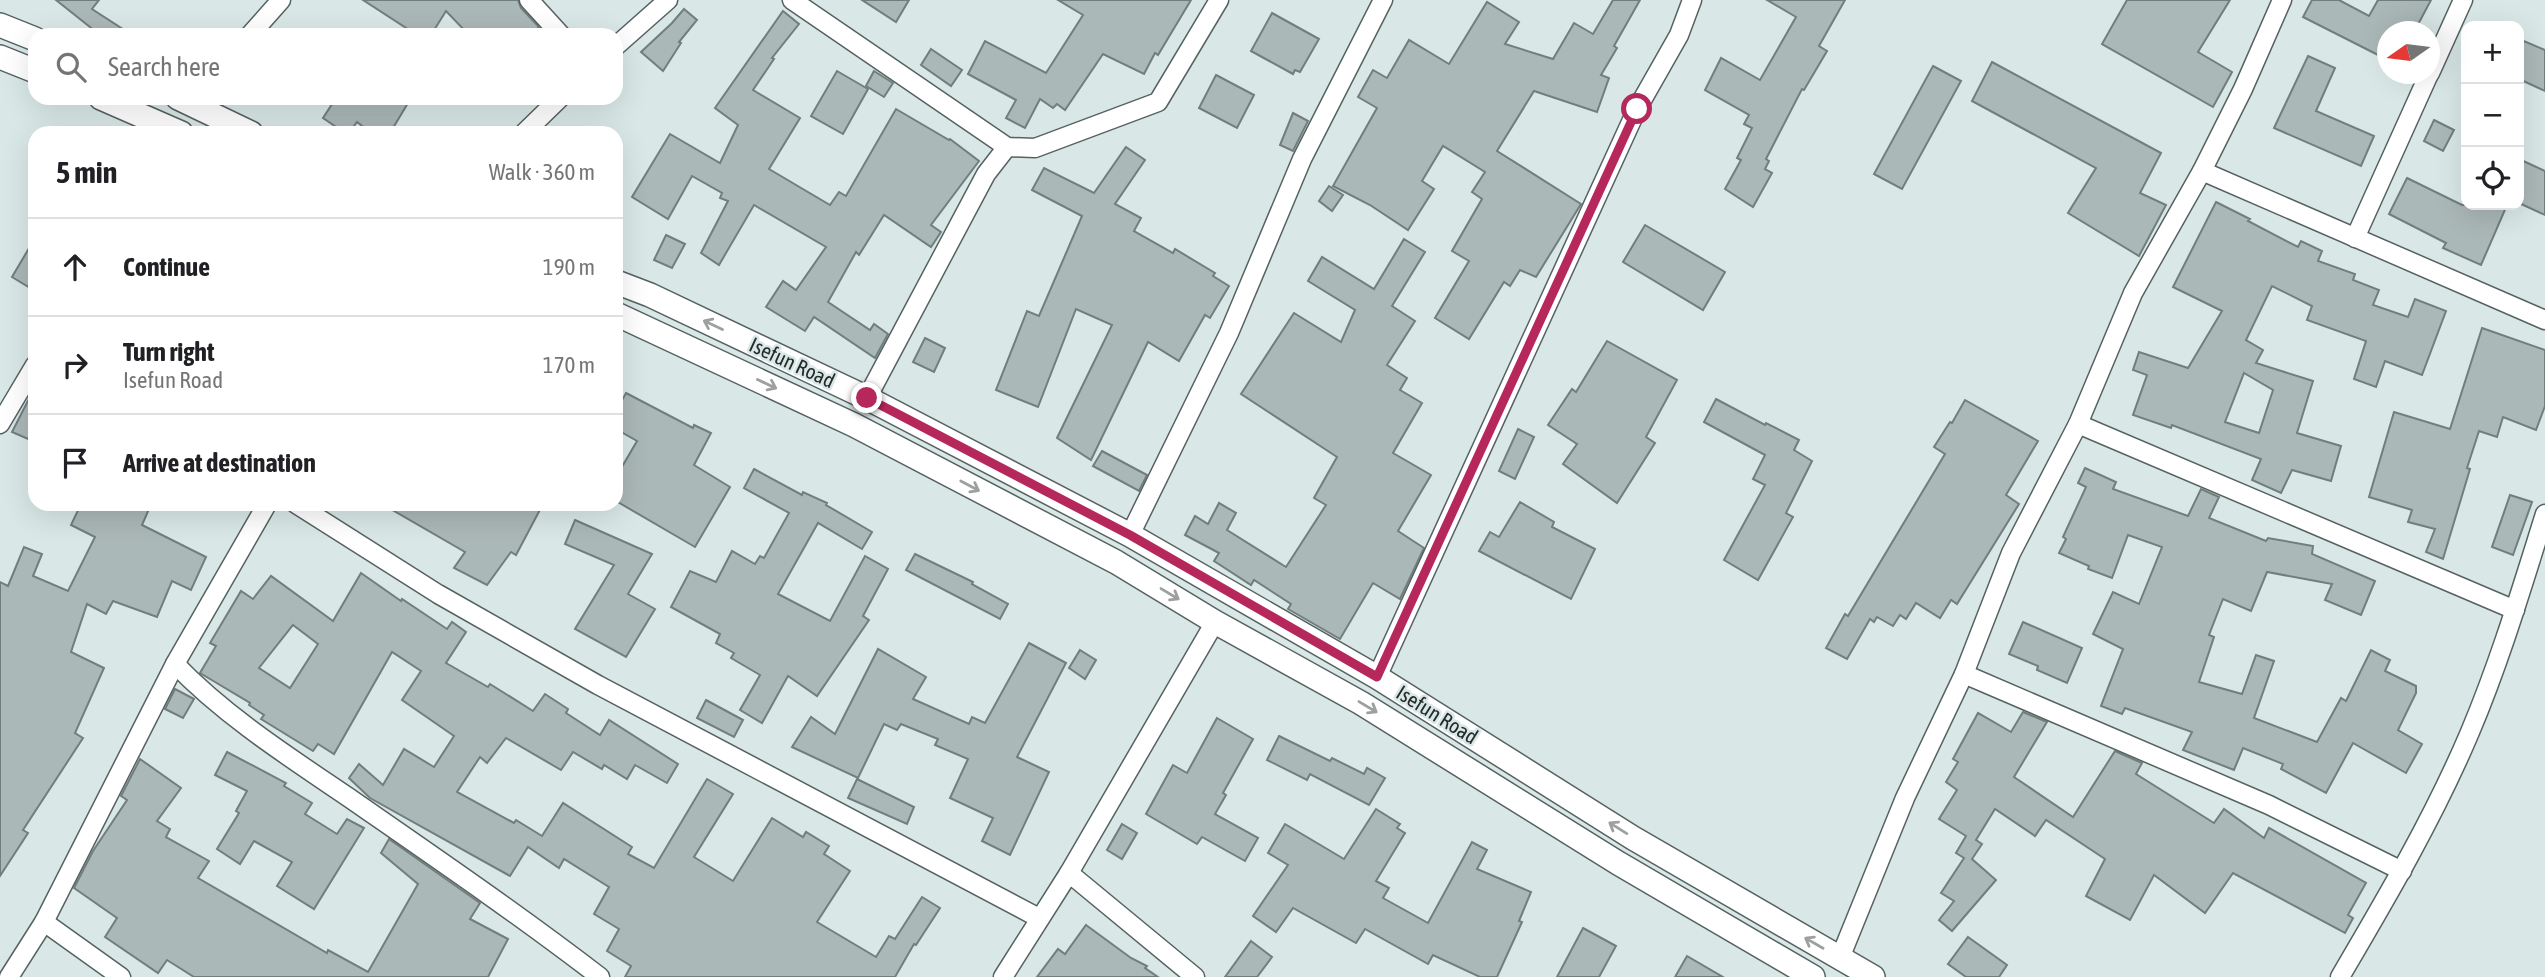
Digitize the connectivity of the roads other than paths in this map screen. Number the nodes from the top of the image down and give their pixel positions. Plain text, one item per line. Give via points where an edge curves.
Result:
1 (281, 0) edge
2 (529, 0) edge
3 (668, 0) edge
4 (792, 0) edge
5 (1219, 0) edge
6 (1383, 0) edge
7 (1692, 0) edge
8 (2283, 0) edge
9 (2463, 0) edge
10 (0, 25) edge
11 (256, 28) edge
12 (555, 28) edge
13 (28, 36) edge
14 (623, 40) edge
15 (2440, 49) edge
16 (0, 57) edge
17 (28, 68) edge
18 (2424, 84) edge
19 (116, 105) edge
20 (199, 105) edge
21 (553, 105) edge
22 (162, 126) edge
23 (238, 126) edge
24 (531, 126) edge
25 (1007, 147) junction
26 (2202, 171) junction
27 (2355, 238) junction
28 (623, 285) edge
29 (623, 317) edge
30 (2545, 320) edge
31 (28, 377) edge
32 (867, 398) junction
33 (0, 424) edge
34 (2078, 424) junction
35 (263, 511) edge
36 (307, 511) edge
37 (2545, 514) edge
38 (1130, 535) junction
39 (2515, 610) junction
40 (1215, 622) junction
41 (175, 664) junction
42 (1964, 674) junction
43 (1377, 677) junction
44 (2402, 871) junction
45 (1069, 873) junction
46 (1039, 918) junction
47 (44, 922) junction
48 (1840, 958) junction
49 (9, 977) edge
50 (121, 977) edge
51 (600, 977) edge
52 (1003, 977) edge
53 (1195, 977) edge
54 (1813, 977) edge
55 (1873, 977) edge
56 (2340, 977) edge

1 - 11 street
2 - 12 street
3 - 14 street
4 - 25 street
5 - 25 street via 1158,102 1035,148
6 - 38 street via 1302,159 1229,333
7 - 43 street via 1679,35 1637,109
8 - 26 street
9 - 15 street
10 - 13 street
16 - 17 street
18 - 27 street
19 - 22 street
20 - 23 street
21 - 24 street
25 - 32 street via 986,174
26 - 27 street
26 - 34 street via 2133,293
27 - 30 street
32 -> 28 street, Isefun Road
29 -> 40 street, Isefun Road via 854,425 1116,562
31 - 33 street
32 - 38 street, Isefun Road
34 - 39 street
34 - 42 street via 2011,553
35 - 41 street
36 - 46 street via 438,594 598,685
37 - 39 street
38 - 43 street, Isefun Road
39 - 44 street via 2471,731
40 - 45 street
40 -> 54 street, Isefun Road via 1361,703 1618,863
41 - 47 street
41 - 51 street via 198,688 302,765 527,920
42 - 44 street via 2269,805
42 - 48 street via 1905,798
48 -> 43 street, Isefun Road via 1633,838
44 - 56 street
45 - 46 street
45 - 53 street
46 - 52 street
47 - 49 street
47 - 50 street
48 - 55 street, Isefun Road

